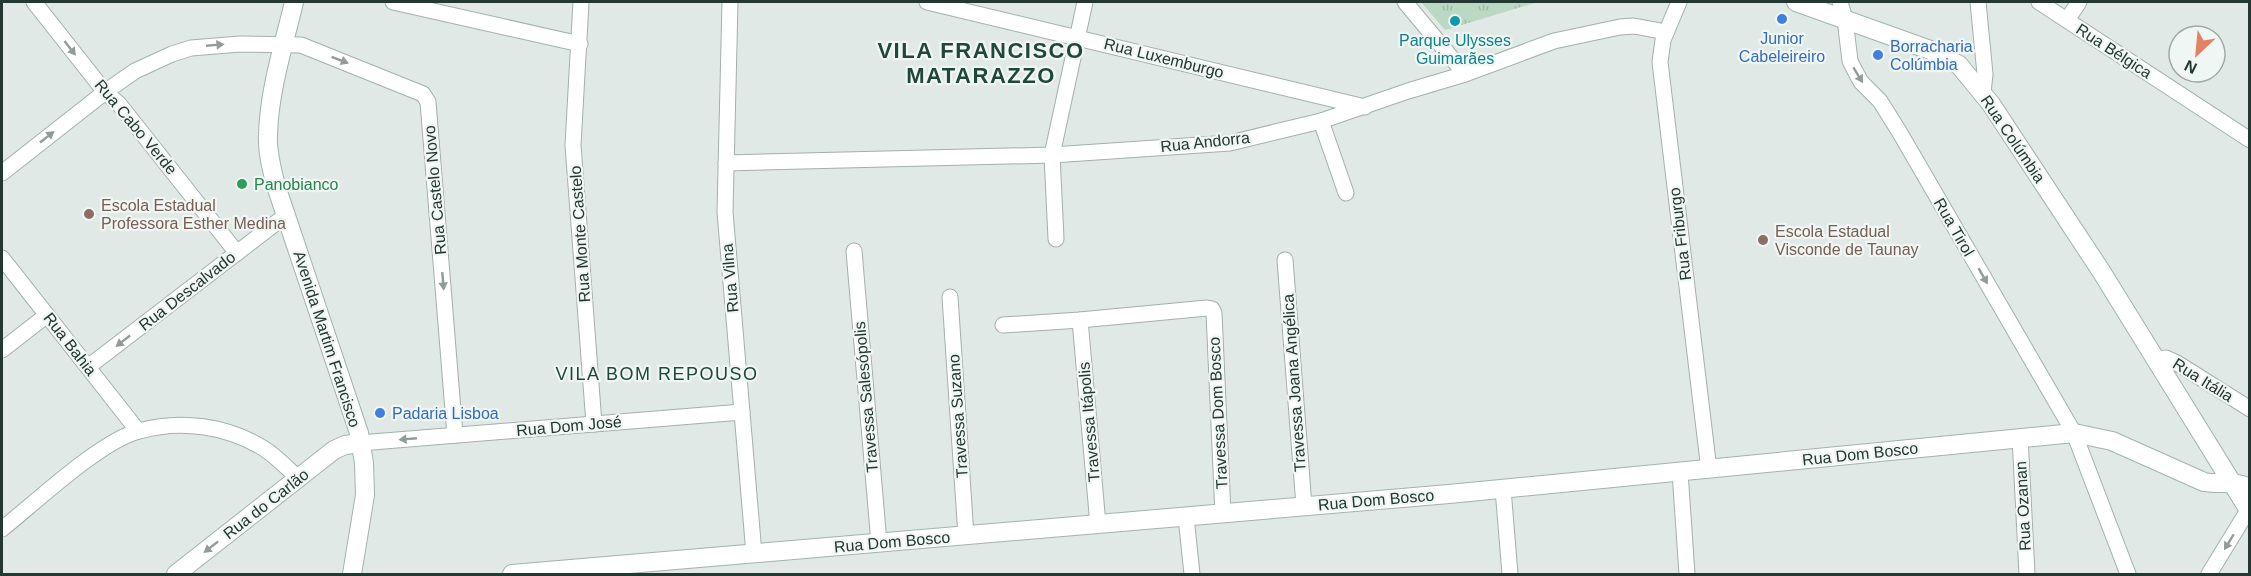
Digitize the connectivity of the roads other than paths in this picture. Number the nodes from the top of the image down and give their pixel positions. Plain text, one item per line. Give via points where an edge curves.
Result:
1 (34, 2) edge
2 (294, 2) edge
3 (393, 2) edge
4 (581, 2) edge
5 (730, 2) edge
6 (927, 2) edge
7 (1085, 2) edge
8 (1405, 2) edge
9 (1679, 2) edge
10 (1796, 2) edge
11 (1840, 2) edge
12 (1978, 2) edge
13 (2038, 2) edge
14 (2079, 2) edge
15 (1845, 19) junction
16 (2067, 20) junction
17 (1666, 32) junction
18 (1077, 36) junction
19 (284, 44) junction
20 (580, 44) junction
21 (1982, 44) junction
22 (1965, 71) junction
23 (1465, 74) junction
24 (105, 92) junction
25 (1983, 93) junction
26 (1365, 107) junction
27 (1321, 121) junction
28 (2250, 140) edge
29 (1052, 155) junction
30 (726, 163) junction
31 (2, 173) edge
32 (1346, 193) dead end
33 (285, 216) junction
34 (1056, 239) dead end
35 (854, 251) dead end
36 (237, 253) junction
37 (2, 258) edge
38 (1285, 260) dead end
39 (950, 297) dead end
40 (47, 315) junction
41 (1080, 320) junction
42 (1003, 325) dead end
43 (2, 350) edge
44 (2160, 359) junction
45 (88, 367) junction
46 (2250, 409) edge
47 (742, 412) junction
48 (594, 424) junction
49 (138, 431) junction
50 (2074, 433) junction
51 (455, 435) junction
52 (2020, 437) junction
53 (360, 443) junction
54 (1708, 470) junction
55 (1680, 472) junction
56 (298, 478) junction
57 (2230, 482) junction
58 (2249, 488) edge
59 (1503, 489) junction
60 (1304, 506) junction
61 (2249, 509) edge
62 (1222, 514) junction
63 (1186, 517) junction
64 (1098, 525) junction
65 (2, 530) edge
66 (966, 536) junction
67 (879, 543) junction
68 (754, 554) junction
69 (177, 574) edge
70 (352, 574) edge
71 (512, 574) edge
72 (1192, 574) edge
73 (1510, 574) edge
74 (1687, 574) edge
75 (2027, 574) edge
76 (2128, 574) edge
77 (2209, 574) edge

1 -> 24 street, Rua Cabo Verde
2 - 19 street, Avenida Martim Francisco
3 - 20 street
4 - 20 street, Rua Monte Castelo
5 - 30 street, Rua Vilna
6 - 18 street, Rua Luxemburgo
7 - 18 street
8 - 23 street
9 - 17 street, Rua Friburgo
10 - 15 street, Rua Colúmbia
11 - 15 street, Rua Tirol
12 - 21 street
13 - 16 street, Rua Bélgica
14 - 16 street
15 - 22 street, Rua Colúmbia via 1933,51
15 -> 50 street, Rua Tirol via 1850,61 1861,82 1880,101 1900,133
16 - 28 street, Rua Bélgica
17 - 23 street, Rua Andorra via 1634,26 1554,41
17 - 54 street, Rua Friburgo via 1661,74
18 - 26 street, Rua Luxemburgo
18 - 29 street
24 -> 19 street, Rua Castelo Novo via 135,70 191,48
19 - 33 street, Avenida Martim Francisco via 272,94 268,136 269,158
19 -> 51 street, Rua Castelo Novo via 301,45 414,90 428,102
20 - 48 street, Rua Monte Castelo via 573,145
21 - 22 street
21 - 25 street
22 - 25 street, Rua Colúmbia
23 - 26 street, Rua Andorra
31 -> 24 street, Rua Castelo Novo
24 - 36 street, Rua Cabo Verde via 119,104
25 - 44 street, Rua Colúmbia
26 - 27 street, Rua Andorra
27 - 29 street, Rua Andorra via 1230,143
27 - 32 street
29 - 30 street, Rua Andorra
29 - 34 street
30 - 47 street, Rua Vilna via 725,212
33 - 36 street, Rua Descalvado
33 - 53 street, Avenida Martim Francisco
35 - 67 street, Travessa Salesópolis
36 -> 45 street, Rua Descalvado
37 - 40 street, Rua Bahia
38 - 60 street, Travessa Joana Angélica
39 - 66 street, Travessa Suzano
40 - 43 street
40 - 45 street, Rua Bahia
41 - 42 street
41 - 62 street, Travessa Dom Bosco via 1207,308 1214,313
41 - 64 street, Travessa Itápolis
44 - 46 street, Rua Itália via 2177,363
44 - 57 street, Rua Colúmbia
44 - 58 street, Rua Colúmbia
45 - 49 street, Rua Bahia
47 - 48 street, Rua Dom José
47 - 68 street, Rua Vilna
48 - 51 street, Rua Dom José
49 - 56 street via 176,425 222,431 265,449
49 - 65 street via 102,450
50 - 52 street, Rua Dom Bosco
50 - 57 street, Rua Dom Bosco via 2112,441 2204,482
50 - 76 street, Rua Tirol
51 -> 53 street, Rua Dom José
52 - 54 street, Rua Dom Bosco
52 - 75 street, Rua Ozanan
53 - 56 street, Rua do Carlão via 338,447
53 - 70 street, Avenida Martim Francisco via 366,495
54 - 55 street, Rua Dom Bosco
55 - 59 street, Rua Dom Bosco
55 - 74 street
56 -> 69 street, Rua do Carlão
57 - 58 street, Rua Dom Bosco
57 - 61 street, Rua Colúmbia
59 - 60 street, Rua Dom Bosco
59 - 73 street
60 - 62 street, Rua Dom Bosco
61 -> 77 street
62 - 63 street, Rua Dom Bosco
63 - 64 street, Rua Dom Bosco
63 - 72 street
64 - 66 street, Rua Dom Bosco
66 - 67 street, Rua Dom Bosco
67 - 68 street, Rua Dom Bosco
68 - 71 street, Rua Dom Bosco

